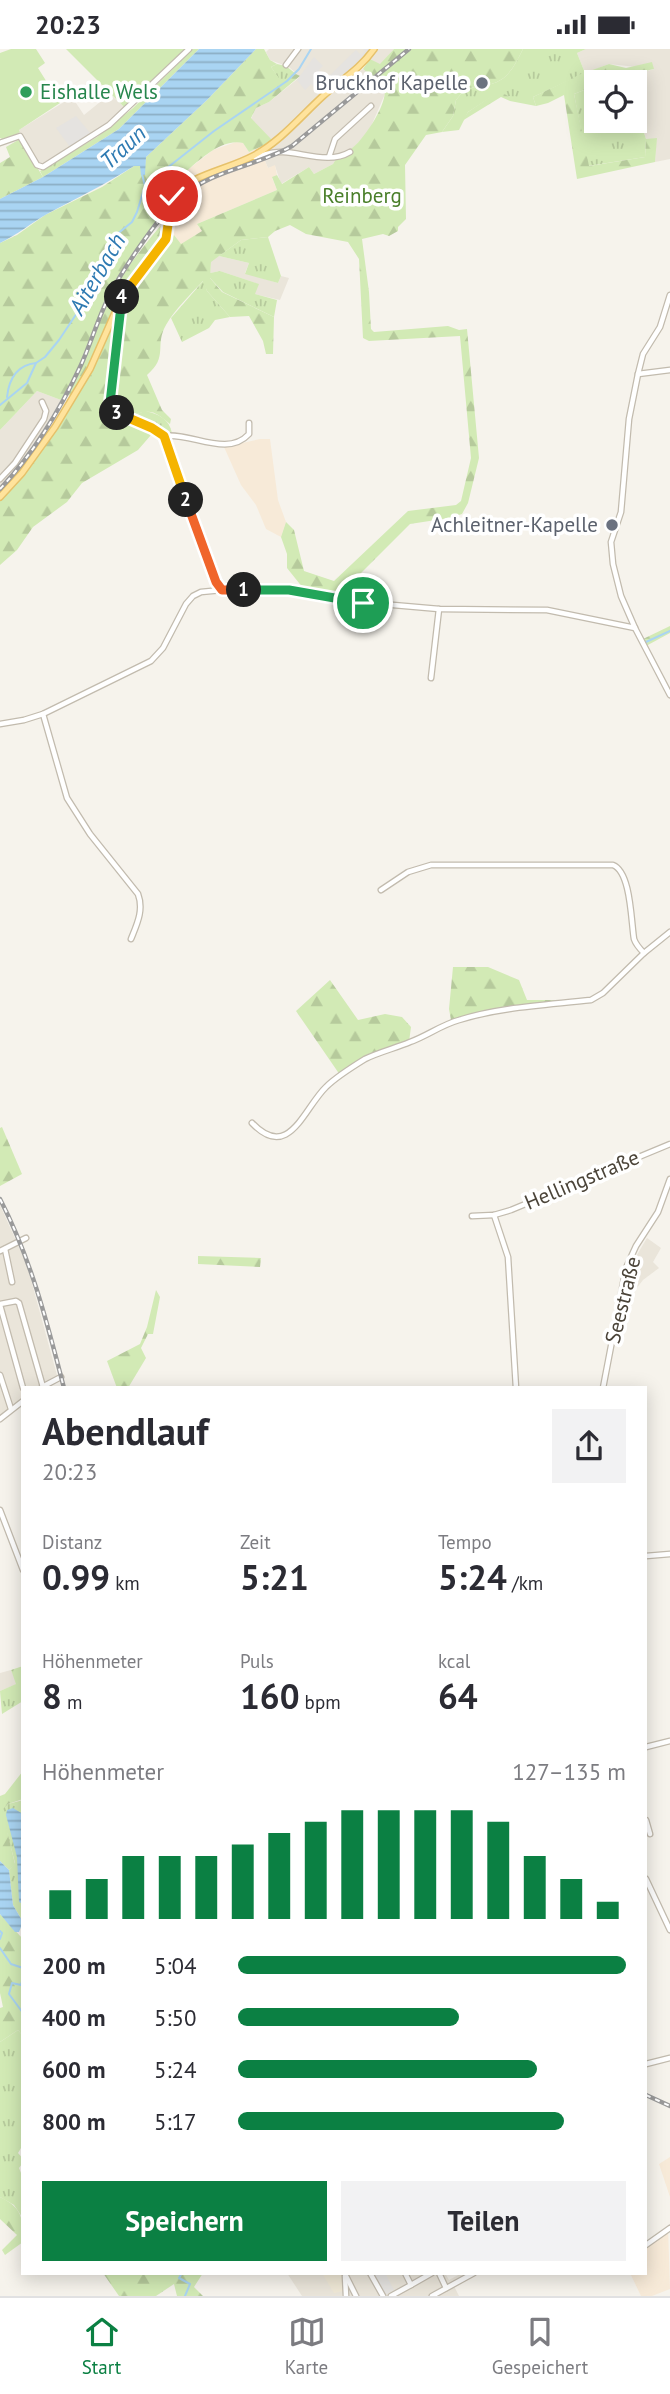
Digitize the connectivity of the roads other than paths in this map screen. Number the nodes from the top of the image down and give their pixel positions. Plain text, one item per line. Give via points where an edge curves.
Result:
1 (189, 49) edge
2 (298, 49) edge
3 (374, 49) edge
4 (286, 65) dead end
5 (371, 106) dead end
6 (0, 143) edge
7 (350, 152) dead end
8 (251, 157) junction
9 (329, 157) junction
10 (670, 295) edge
11 (121, 299) junction
12 (670, 370) edge
13 (638, 374) junction
14 (42, 402) dead end
15 (249, 423) dead end
16 (164, 436) junction
17 (0, 478) edge
18 (0, 497) edge
19 (222, 590) junction
20 (439, 609) junction
21 (635, 628) junction
22 (430, 678) dead end
23 (670, 695) edge
24 (43, 715) junction
25 (0, 724) edge
26 (381, 890) dead end
27 (670, 932) edge
28 (131, 939) dead end
29 (644, 953) junction
30 (252, 1123) dead end
31 (670, 1144) edge
32 (670, 1179) edge
33 (494, 1215) junction
34 (472, 1216) dead end
35 (26, 1238) dead end
36 (3, 1250) edge
37 (12, 1282) dead end
38 (0, 1304) edge
39 (0, 1375) edge
40 (61, 1377) dead end
41 (22, 1386) edge
42 (42, 1386) edge
43 (44, 1386) edge
44 (516, 1386) edge
45 (603, 1386) edge
46 (21, 1402) edge
47 (11, 1409) junction
48 (0, 1419) edge
49 (0, 1510) edge
50 (670, 1554) edge
51 (647, 1556) edge
52 (21, 1565) edge
53 (670, 1741) edge
54 (647, 1747) edge
55 (647, 1824) edge
56 (650, 1834) dead end
57 (647, 1881) edge
58 (670, 1930) edge
59 (670, 2058) edge
60 (647, 2064) edge
61 (670, 2228) edge
62 (647, 2244) edge
63 (345, 2275) edge
64 (346, 2275) edge
65 (371, 2275) edge
66 (406, 2275) edge
67 (428, 2275) edge
68 (440, 2275) edge
69 (470, 2275) edge
70 (411, 2285) junction
71 (446, 2288) junction
72 (346, 2296) edge
73 (356, 2296) edge
74 (383, 2296) edge
75 (391, 2296) edge
76 (432, 2296) edge

1 - 6 street via 109,125 43,167 37,165 20,136
2 - 4 street
3 - 8 main road via 277,141
5 - 9 street via 335,139
7 - 9 street
8 - 9 street via 281,152
8 - 11 main road via 195,180 172,196 166,239
10 - 13 street
11 - 16 street via 110,403 117,413
11 - 18 main road via 90,369 55,427
12 - 13 street
13 - 21 street via 621,512 611,542 616,579
14 - 17 street via 44,419
15 - 16 street via 243,441 226,445
16 - 19 street
19 - 20 street via 289,590 336,600
19 - 24 street via 193,596 151,661
20 - 21 street via 547,610
20 - 22 street
21 - 23 street
24 - 25 street
24 - 28 street via 67,798 138,894 141,908
26 - 29 street via 408,872 431,865 613,865 622,873 635,940
27 - 29 street
29 - 30 street via 591,1000 461,1019 367,1058 327,1085 297,1128 285,1135 267,1135
31 - 33 street, Hellingstraße
32 - 45 street, Seestraße via 659,1212 626,1268
33 - 34 street, Hellingstraße
33 - 44 street via 508,1257
35 - 36 street
36 - 37 street
38 - 41 street
38 - 42 street via 19,1303
39 - 47 street
40 - 43 street
46 - 47 street
47 - 48 street
49 - 52 street
50 - 51 street
53 - 54 street
55 - 56 street
57 - 58 street
59 - 60 street
61 - 62 street
63 - 72 street
64 - 73 street
65 - 74 street
66 - 70 street
67 - 70 street
68 - 71 street
69 - 71 street
70 - 75 street
71 - 76 street

